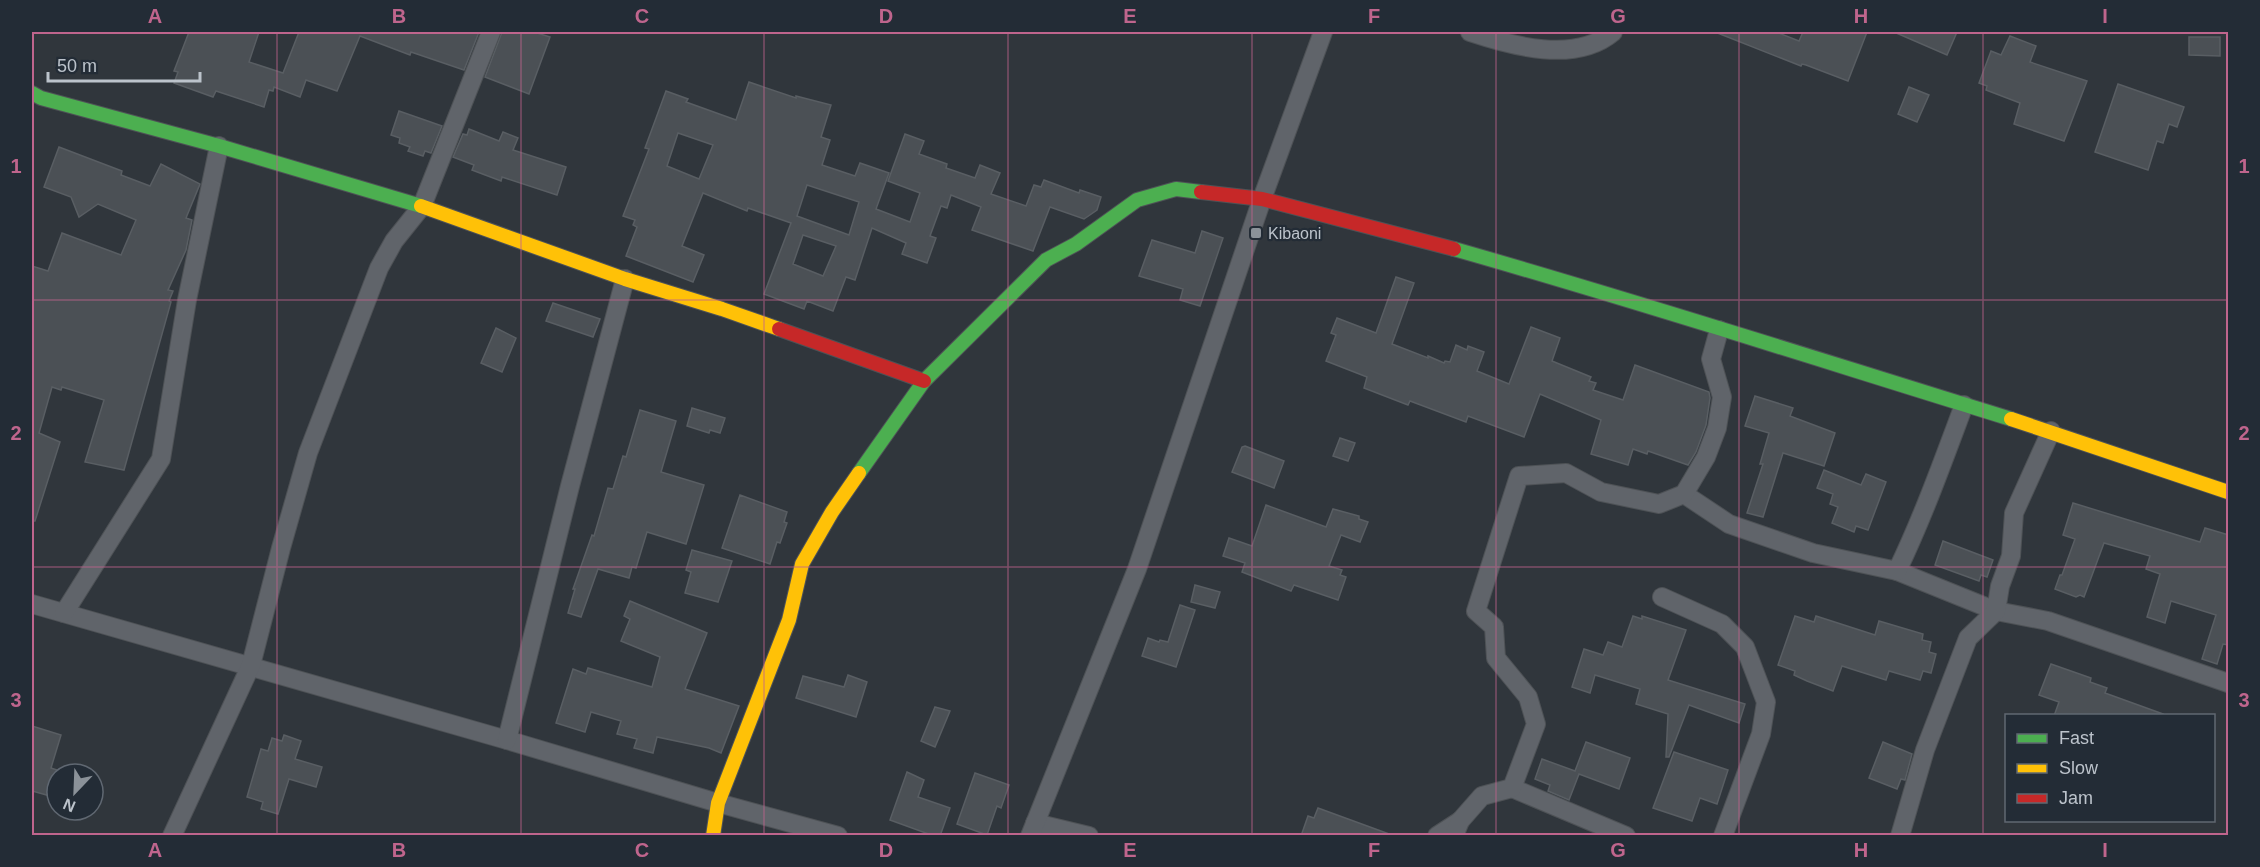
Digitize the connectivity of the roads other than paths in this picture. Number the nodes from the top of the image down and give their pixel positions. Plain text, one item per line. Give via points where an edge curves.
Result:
1 (492, 32) edge
2 (1323, 32) edge
3 (1470, 32) edge
4 (1613, 32) edge
5 (35, 101) edge
6 (219, 146) junction
7 (1262, 199) junction
8 (422, 206) junction
9 (626, 279) junction
10 (1719, 330) junction
11 (924, 381) junction
12 (1964, 405) junction
13 (2050, 431) junction
14 (2229, 492) edge
15 (1684, 494) junction
16 (1897, 571) junction
17 (1662, 597) dead end
18 (32, 604) edge
19 (1996, 611) junction
20 (64, 613) junction
21 (251, 665) junction
22 (2229, 683) edge
23 (507, 740) junction
24 (1512, 788) junction
25 (718, 803) junction
26 (1457, 828) edge
27 (1032, 829) edge
28 (172, 836) edge
29 (713, 836) edge
30 (838, 836) edge
31 (1089, 836) edge
32 (1437, 836) edge
33 (1626, 836) edge
34 (1723, 836) edge
35 (1900, 836) edge

1 - 8 street
2 - 7 street
3 - 4 street via 1537,48 1570,49 1594,45
5 - 6 street
6 - 8 street
6 - 20 street via 187,300 161,459
7 - 10 street via 1594,289
7 - 11 street via 1176,189 1137,200 1076,244 1046,260
7 - 27 street via 1137,568
8 - 9 street
8 - 21 street via 394,241 379,268 308,453
9 - 11 street
9 - 23 street
10 - 12 street
10 - 15 street via 1711,359 1722,397 1717,428 1706,457
11 - 25 street via 832,512 802,564 789,620
12 - 13 street
12 - 16 street via 1916,532
13 - 14 street
13 - 19 street via 2014,513 2011,556
15 - 16 street via 1729,524 1813,553
15 - 24 street via 1659,504 1601,492 1566,473 1519,477 1476,611 1494,627 1496,658 1528,697 1536,724
16 - 19 street
17 - 34 street via 1722,624 1745,647 1766,702 1761,734
18 - 20 street
19 - 22 street via 2048,621
19 - 35 street via 1968,638 1928,741
20 - 21 street
21 - 23 street
21 - 28 street
23 - 25 street
24 - 26 street via 1482,796
24 - 33 street
25 - 29 street
25 - 30 street
26 - 32 street
27 - 31 street

